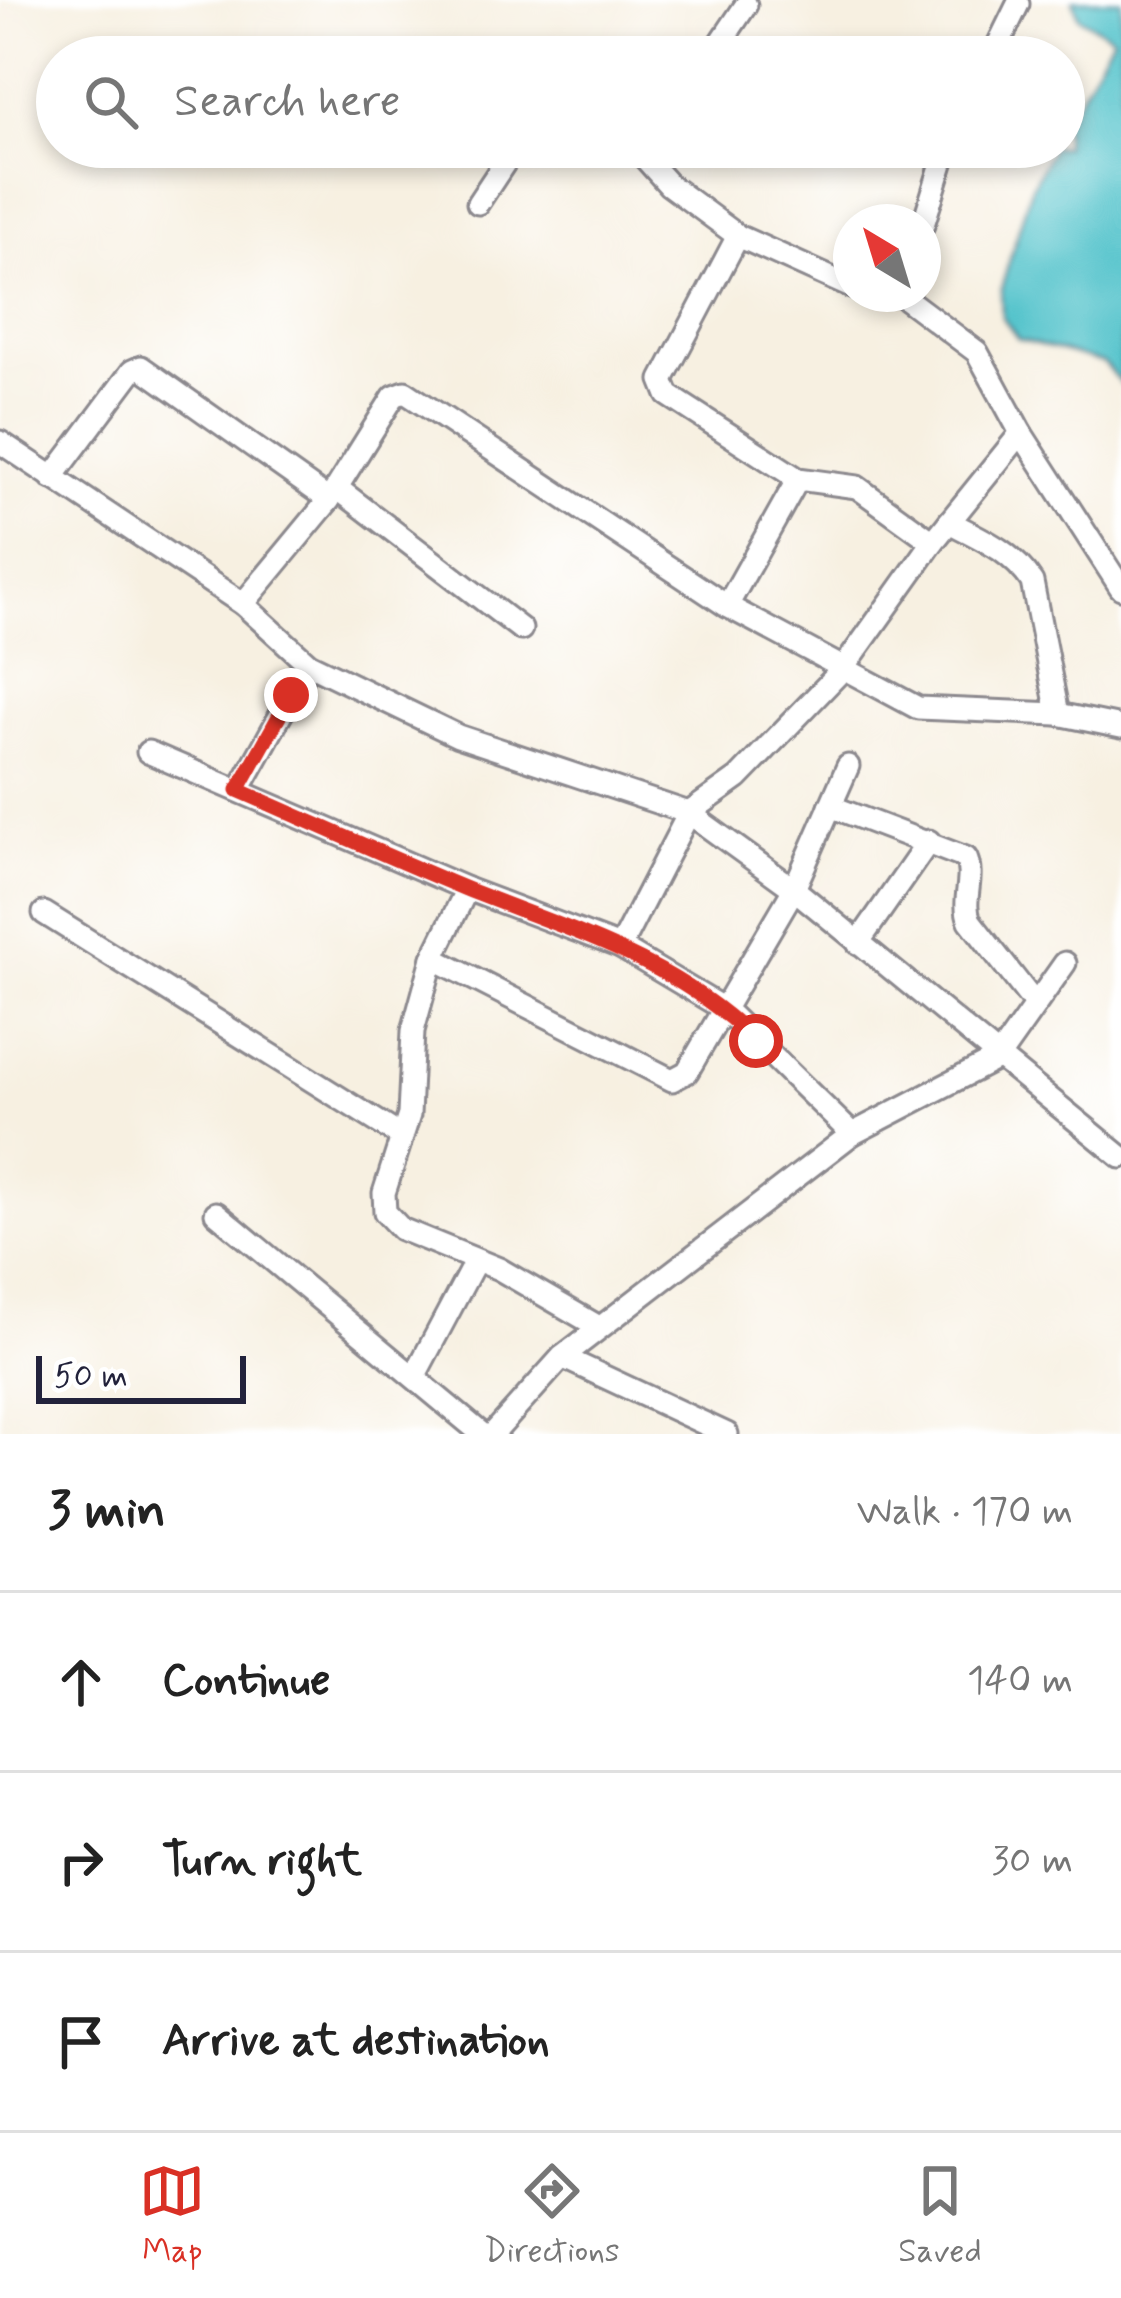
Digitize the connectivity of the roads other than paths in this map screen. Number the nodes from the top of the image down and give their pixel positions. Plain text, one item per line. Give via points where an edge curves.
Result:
1 (1018, 4) dead end
2 (746, 5) dead end
3 (725, 36) edge
4 (1002, 36) edge
5 (501, 168) edge
6 (657, 168) edge
7 (941, 168) edge
8 (478, 202) dead end
9 (929, 204) edge
10 (738, 236) junction
11 (833, 279) edge
12 (924, 312) edge
13 (1021, 433) junction
14 (0, 442) edge
15 (52, 478) junction
16 (798, 479) junction
17 (333, 494) junction
18 (949, 522) junction
19 (933, 542) junction
20 (1121, 588) edge
21 (243, 604) junction
22 (727, 606) junction
23 (521, 629) dead end
24 (309, 664) junction
25 (842, 670) junction
26 (1058, 714) junction
27 (1121, 727) edge
28 (148, 752) dead end
29 (848, 766) dead end
30 (238, 790) junction
31 (830, 806) junction
32 (689, 813) junction
33 (929, 841) junction
34 (467, 889) junction
35 (794, 889) junction
36 (44, 913) dead end
37 (858, 944) junction
38 (620, 947) junction
39 (433, 958) junction
40 (1065, 963) dead end
41 (1036, 1004) junction
42 (724, 1010) junction
43 (998, 1058) junction
44 (852, 1134) junction
45 (399, 1135) junction
46 (1121, 1157) edge
47 (216, 1214) dead end
48 (475, 1262) junction
49 (599, 1327) junction
50 (562, 1358) junction
51 (415, 1375) junction
52 (482, 1434) edge
53 (493, 1434) edge
54 (727, 1434) edge

1 - 4 street
2 - 3 street
5 - 8 street
6 - 10 street
7 - 9 street
10 - 11 street
10 - 16 street via 662,380 668,394
12 - 13 street via 976,352
13 - 18 street
13 - 20 street
14 - 15 street
15 - 17 street via 141,367
15 - 21 street
16 - 19 street via 857,487
16 - 22 street
17 - 21 street
17 - 22 street via 394,396 405,392
17 - 23 street
18 - 19 street
18 - 26 street via 1000,548 1032,582
19 - 25 street
21 - 24 street
22 - 25 street
24 - 30 street
24 - 32 street via 458,736
25 - 26 street via 918,708
25 - 32 street via 738,778
26 - 27 street
28 - 30 street
29 - 31 street
30 - 34 street
31 - 33 street
31 - 35 street
32 - 35 street
32 - 38 street
33 - 37 street
33 - 41 street via 966,857 966,914
34 - 38 street
34 - 39 street
35 - 37 street
35 - 42 street
36 - 45 street
37 - 43 street
38 - 42 street
39 - 42 street via 672,1080 687,1072
39 - 45 street via 412,1031 409,1115
40 - 41 street
41 - 43 street
42 - 44 street
43 - 44 street
43 - 46 street
44 - 49 street
45 - 48 street via 385,1212 401,1229
47 - 51 street
48 - 49 street
48 - 51 street
49 - 50 street
50 - 53 street
50 - 54 street
51 - 52 street

